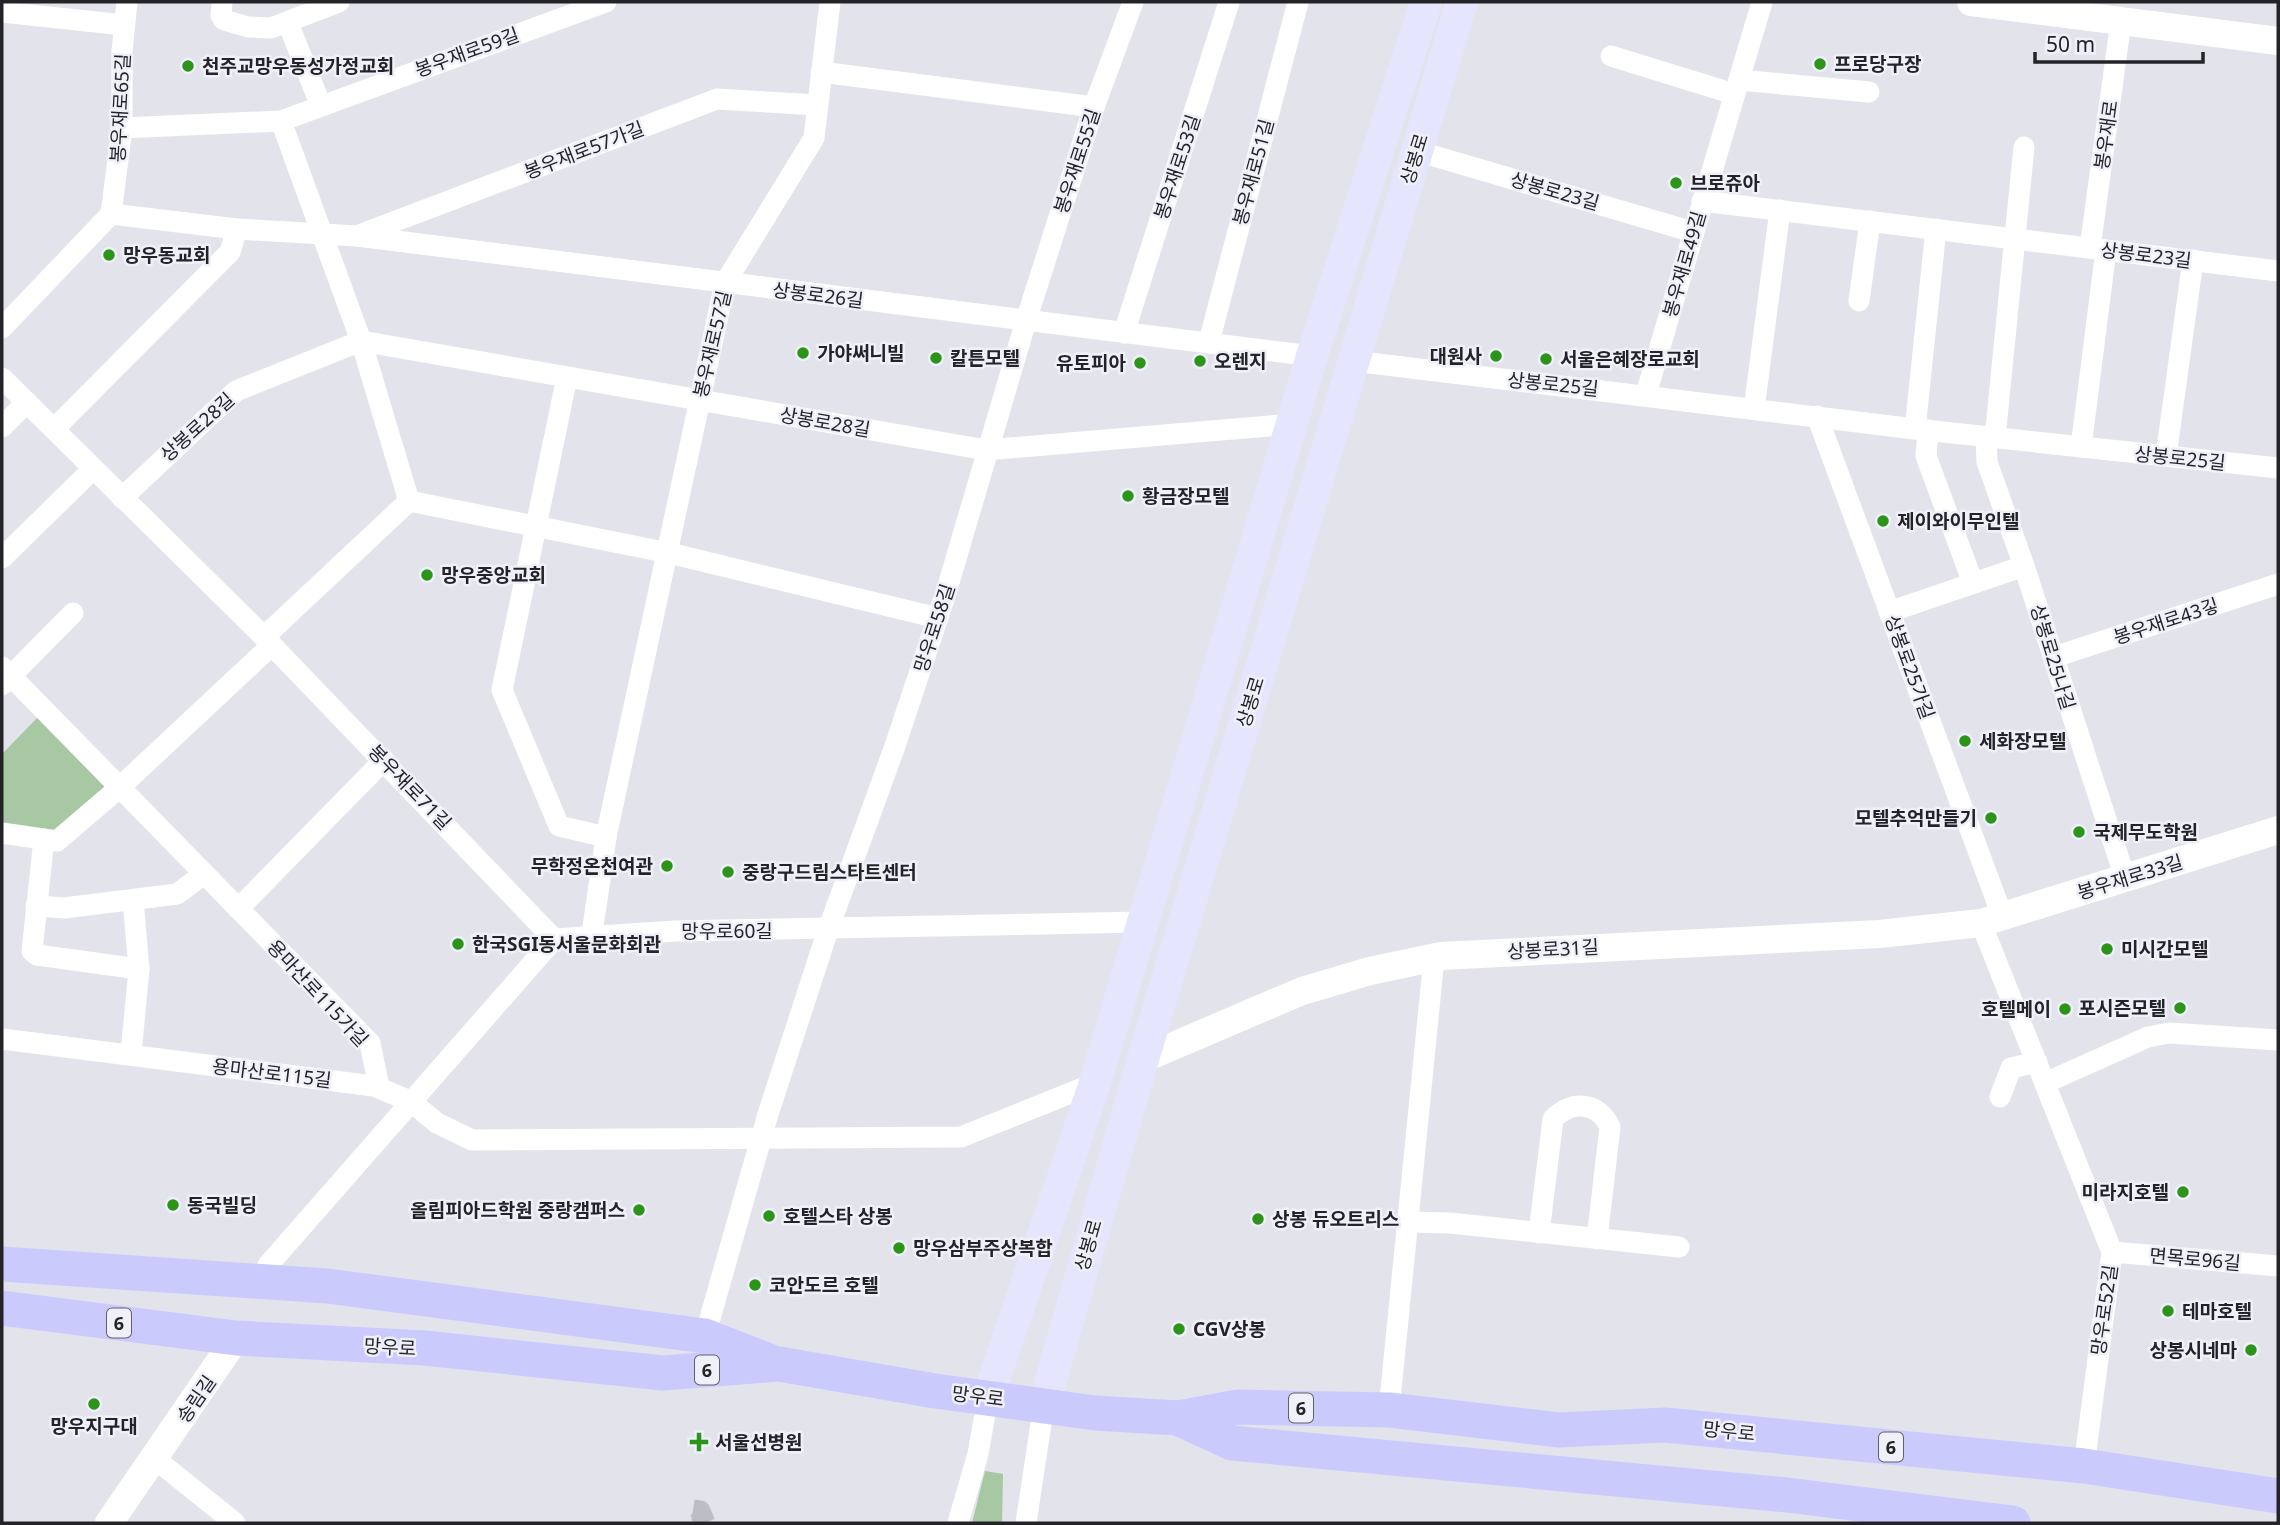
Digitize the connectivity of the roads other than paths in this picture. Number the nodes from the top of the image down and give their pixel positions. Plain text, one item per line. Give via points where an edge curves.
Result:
1 (127, 2) edge
2 (222, 2) edge
3 (339, 2) edge
4 (606, 2) edge
5 (830, 2) edge
6 (1133, 2) edge
7 (1229, 2) edge
8 (1298, 2) edge
9 (1426, 2) edge
10 (1462, 2) edge
11 (1762, 2) edge
12 (1971, 2) edge
13 (2, 12) edge
14 (293, 15) edge
15 (2121, 21) junction
16 (124, 25) junction
17 (2278, 41) edge
18 (1611, 57) dead end
19 (821, 72) junction
20 (1737, 87) junction
21 (1869, 92) dead end
22 (817, 105) junction
23 (321, 106) junction
24 (1094, 107) junction
25 (282, 121) junction
26 (122, 128) junction
27 (2024, 147) dead end
28 (1417, 151) junction
29 (1702, 201) junction
30 (1780, 210) junction
31 (111, 214) junction
32 (1870, 221) junction
33 (237, 229) junction
34 (1936, 229) junction
35 (1693, 232) junction
36 (324, 235) junction
37 (357, 236) junction
38 (2014, 238) junction
39 (2098, 249) junction
40 (2193, 260) junction
41 (2278, 271) edge
42 (726, 283) junction
43 (1859, 301) dead end
44 (1026, 321) junction
45 (2, 328) edge
46 (1124, 332) junction
47 (361, 341) junction
48 (1209, 342) junction
49 (1312, 356) junction
50 (1353, 361) junction
51 (567, 376) junction
52 (2, 378) edge
53 (1646, 394) junction
54 (698, 400) junction
55 (27, 402) junction
56 (1754, 409) junction
57 (1817, 416) junction
58 (1292, 424) junction
59 (2, 427) edge
60 (54, 429) junction
61 (1922, 430) junction
62 (1990, 437) junction
63 (2081, 447) junction
64 (986, 450) junction
65 (2166, 456) junction
66 (2278, 468) edge
67 (93, 469) junction
68 (122, 498) junction
69 (409, 501) junction
70 (536, 529) junction
71 (668, 554) junction
72 (2, 558) edge
73 (2024, 566) junction
74 (1973, 583) junction
75 (2278, 584) edge
76 (1889, 612) junction
77 (73, 613) dead end
78 (938, 618) junction
79 (268, 641) junction
80 (2054, 657) junction
81 (5, 676) edge
82 (384, 760) junction
83 (119, 788) junction
84 (2278, 830) edge
85 (2, 833) edge
86 (606, 837) junction
87 (44, 839) junction
88 (204, 874) junction
89 (2124, 878) junction
90 (132, 900) junction
91 (36, 906) junction
92 (238, 909) junction
93 (1992, 920) junction
94 (1142, 922) junction
95 (828, 930) junction
96 (592, 934) junction
97 (554, 939) junction
98 (1434, 958) junction
99 (139, 969) junction
100 (2, 1039) edge
101 (2278, 1040) edge
102 (131, 1054) junction
103 (1143, 1059) junction
104 (2037, 1062) junction
105 (1095, 1083) junction
106 (2045, 1083) junction
107 (379, 1087) junction
108 (2000, 1097) dead end
109 (410, 1101) junction
110 (762, 1138) junction
111 (1410, 1222) junction
112 (1539, 1233) junction
113 (1597, 1239) junction
114 (1679, 1247) dead end
115 (2112, 1252) junction
116 (13, 1266) edge
117 (2278, 1266) edge
118 (260, 1281) junction
119 (2, 1308) edge
120 (705, 1336) junction
121 (236, 1338) junction
122 (779, 1364) junction
123 (988, 1397) junction
124 (1044, 1404) junction
125 (1389, 1410) junction
126 (1178, 1418) junction
127 (155, 1458) junction
128 (2084, 1466) junction
129 (2278, 1496) edge
130 (109, 1523) edge
131 (235, 1523) edge
132 (958, 1523) edge
133 (1026, 1523) edge
134 (2012, 1523) edge

1 - 16 street, 봉우재로65길
2 - 14 street via 222,18 261,29
3 - 14 street
4 - 23 street, 봉우재로59길
5 - 19 street, 봉우재로57길
6 - 24 street, 봉우재로55길
7 - 46 street, 봉우재로53길
8 - 48 street, 봉우재로51길
9 - 49 main road, 상봉로
10 - 28 main road, 상봉로
11 - 20 street, 봉우재로49길
12 - 15 street
13 - 16 street
14 - 23 street
15 - 17 street
15 - 39 street, 봉우재로
16 - 26 street, 봉우재로65길
18 - 20 street
19 - 22 street, 봉우재로57길
19 - 24 street
20 - 21 street
20 - 29 street, 봉우재로49길
22 - 37 street, 봉우재로57가길 via 717,100
22 - 42 street, 봉우재로57길 via 814,138
23 - 25 street, 봉우재로59길
24 - 44 street, 봉우재로55길
25 - 26 street, 봉우재로59길
25 - 36 street
26 - 31 street, 봉우재로65길
27 - 38 street
28 - 35 street, 상봉로23길
28 - 50 main road, 상봉로
29 - 30 street, 상봉로23길
29 - 35 street, 봉우재로49길
30 - 32 street, 상봉로23길
30 - 56 street
31 - 33 street
31 - 45 street
32 - 34 street, 상봉로23길
32 - 43 street
33 - 36 street, 상봉로26길
33 - 60 street via 230,252
34 - 38 street, 상봉로23길
34 - 61 street
35 - 53 street, 봉우재로49길
36 - 37 street, 상봉로26길
36 - 47 street
37 - 42 street, 상봉로26길
38 - 39 street, 상봉로23길
38 - 62 street
39 - 40 street, 상봉로23길
39 - 63 street
40 - 41 street, 상봉로23길
40 - 65 street
42 - 44 street, 상봉로26길
42 - 54 street, 봉우재로57길
44 - 46 street, 상봉로26길
44 - 64 street, 망우로58길
46 - 48 street, 상봉로26길
47 - 51 street, 상봉로28길
47 - 68 street, 상봉로28길 via 236,391
47 - 69 street
48 - 49 street, 상봉로26길
49 - 58 main road, 상봉로
50 - 53 street, 상봉로25길
50 - 103 main road, 상봉로
51 - 54 street, 상봉로28길
51 - 70 street
52 - 55 street, 봉우재로71길
53 - 56 street, 상봉로25길
54 - 64 street, 상봉로28길
54 - 71 street, 봉우재로57길
55 - 59 street
55 - 60 street, 봉우재로71길
56 - 57 street, 상봉로25길
57 - 61 street, 상봉로25길
57 - 76 street, 상봉로25가길
58 - 64 street, 상봉로28길
58 - 94 main road, 상봉로
60 - 67 street, 봉우재로71길
61 - 62 street, 상봉로25길
61 - 74 street via 1926,456
62 - 63 street, 상봉로25길
62 - 73 street, 상봉로25나길 via 1985,455
63 - 65 street, 상봉로25길
64 - 78 street, 망우로58길
65 - 66 street, 상봉로25길
67 - 68 street, 봉우재로71길
67 - 72 street
68 - 79 street, 봉우재로71길
69 - 70 street
69 - 79 street
70 - 71 street
70 - 86 street via 502,690 559,826
71 - 78 street
71 - 86 street, 봉우재로57길
73 - 74 street
73 - 80 street, 상봉로25나길
74 - 76 street
75 - 80 street, 봉우재로43깋
76 - 93 street, 상봉로25가길
77 - 81 street, 용마산로115가길
78 - 95 street, 망우로58길
79 - 82 street, 봉우재로71길
79 - 83 street
80 - 89 street, 상봉로25나길
81 - 83 street, 용마산로115가길
82 - 92 street
82 - 97 street, 봉우재로71길
83 - 87 street via 57,841
83 - 88 street, 용마산로115가길
84 - 89 street, 봉우재로33길
85 - 87 street
86 - 96 street, 봉우재로57길
87 - 91 street
88 - 90 street via 177,894
88 - 92 street, 용마산로115가길
89 - 93 street, 봉우재로33길
90 - 91 street via 64,908
90 - 99 street
91 - 99 street via 34,954
92 - 107 street, 용마산로115가길 via 370,1043
93 - 98 street, 상봉로31길 via 1879,934
93 - 104 street, 망우로52길
94 - 95 street, 망우로60길
94 - 105 main road, 상봉로
95 - 96 street, 망우로60길
95 - 110 street, 망우로58길
96 - 97 street, 망우로60길
97 - 109 street
98 - 103 street, 상봉로31길 via 1302,991
98 - 111 street
99 - 102 street
100 - 102 street, 용마산로115길
101 - 106 street via 2169,1033 2148,1037
102 - 107 street, 용마산로115길
103 - 105 main road
103 - 124 main road, 상봉로
104 - 106 street, 망우로52길
104 - 108 street via 2011,1068
105 - 110 street, 용마산로115길 via 961,1137
105 - 123 main road, 상봉로
106 - 115 street, 망우로52길
107 - 109 street, 용마산로115길
109 - 110 street, 용마산로115길 via 437,1123 472,1140
109 - 118 street via 269,1264
110 - 120 street, 망우로58길
111 - 112 street
111 - 125 street
112 - 113 street
112 - 113 street via 1553,1119 1564,1107 1577,1105 1592,1107 1605,1116 1610,1127
113 - 114 street
115 - 117 street, 면목로96길
115 - 128 street, 망우로52길
116 - 118 main road, 망우로
118 - 120 main road, 망우로 / 6
119 - 121 main road, 망우로 / 6
120 - 122 main road, 망우로 / 6
121 - 122 main road, 망우로 / 6 via 424,1348 663,1373
121 - 127 street, 송림길
122 - 123 main road, 망우로 / 6
123 - 124 main road, 망우로 / 6
123 - 132 street
124 - 126 main road, 망우로 / 6 via 1095,1413
124 - 133 street
125 - 126 main road, 망우로 / 6 via 1238,1407
125 - 128 main road, 망우로 / 6 via 1559,1430 1665,1425
126 - 134 main road, 망우로 / 6 via 1232,1443 1787,1495
127 - 130 street, 송림길
127 - 131 street
128 - 129 main road, 망우로 / 6

